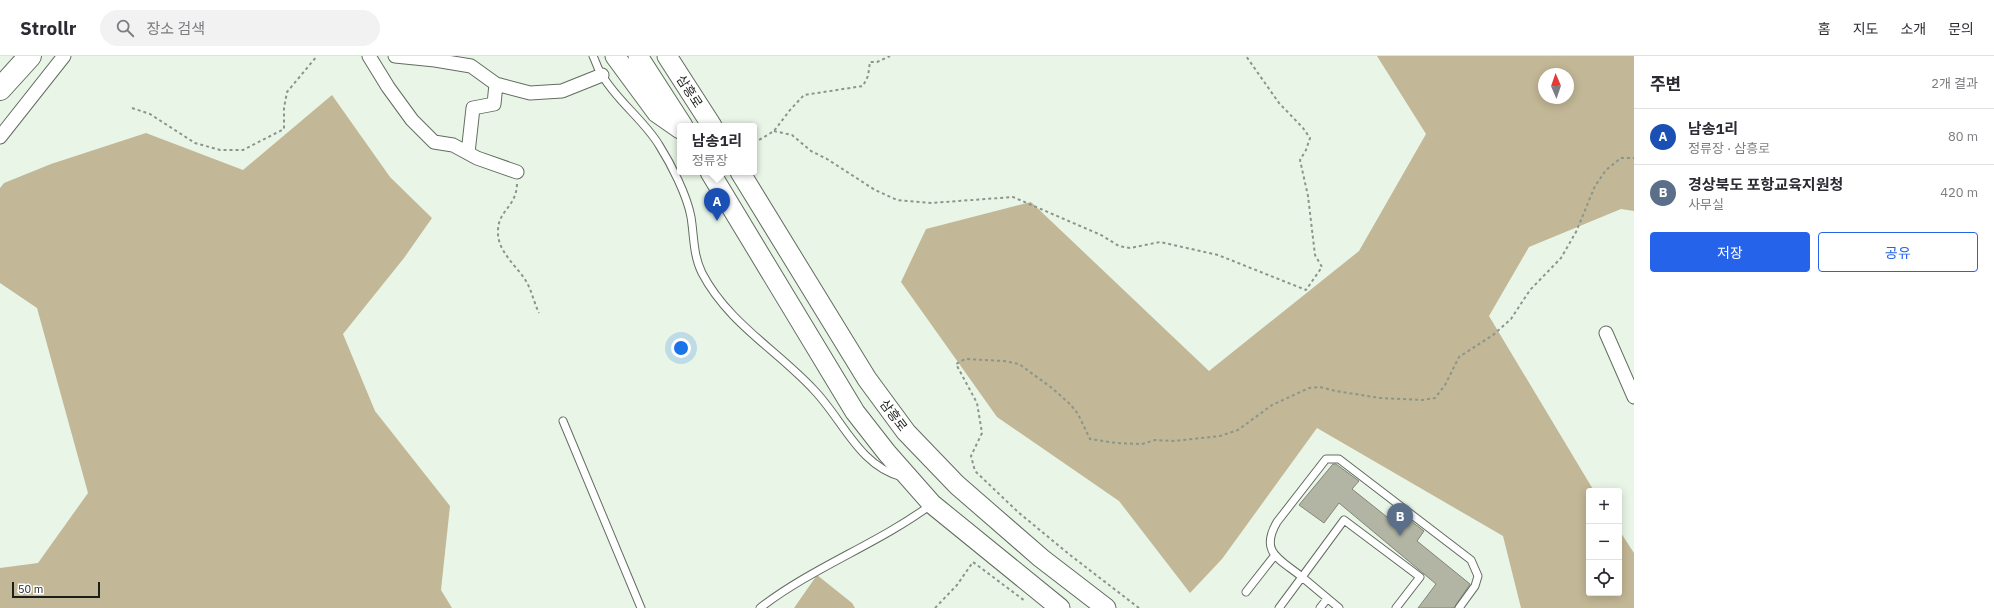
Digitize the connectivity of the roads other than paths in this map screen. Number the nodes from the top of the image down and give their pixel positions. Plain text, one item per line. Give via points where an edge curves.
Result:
1 (22, 56) edge
2 (30, 56) edge
3 (64, 56) edge
4 (369, 56) edge
5 (395, 56) edge
6 (593, 56) edge
7 (638, 56) edge
8 (667, 56) edge
9 (683, 56) edge
10 (614, 57) edge
11 (602, 75) junction
12 (496, 84) junction
13 (0, 88) edge
14 (702, 108) junction
15 (681, 123) edge
16 (710, 123) edge
17 (677, 127) edge
18 (0, 137) edge
19 (468, 153) junction
20 (517, 172) road end
21 (712, 175) edge
22 (742, 175) edge
23 (1606, 333) dead end
24 (1634, 397) edge
25 (563, 421) dead end
26 (910, 479) junction
27 (932, 504) junction
28 (1275, 555) junction
29 (1302, 577) junction
30 (1246, 592) dead end
31 (1327, 599) junction
32 (769, 604) edge
33 (641, 608) edge
34 (760, 608) edge
35 (1060, 608) edge
36 (1106, 608) edge
37 (1279, 608) edge
38 (1320, 608) edge
39 (1339, 608) edge
40 (1396, 608) edge
41 (1459, 608) edge

1 - 13 highway
2 - 13 highway
3 - 18 street
4 - 19 street via 412,120 434,142 453,145
5 - 12 street via 471,66
6 - 11 lane
7 - 15 main road, 삼흥로
8 - 14 main road, 삼흥로
9 - 14 main road
10 - 17 main road via 657,113
11 - 12 street via 562,91 530,93
11 - 26 lane via 659,144 675,173 691,215 694,248 702,272 722,303 742,325 815,390 856,446 889,474
12 - 19 street via 494,104 473,108
14 - 16 main road, 삼흥로
19 - 20 street
21 - 26 main road via 855,412
22 - 36 main road, 삼흥로 via 862,372 906,432 957,486 1041,558
23 - 24 street
25 - 33 lane
26 - 27 main road
27 - 32 lane via 904,525 780,592
27 - 35 main road
28 - 29 lane
28 - 30 lane
28 - 41 lane via 1269,544 1277,522 1326,459 1339,459 1471,560 1478,576 1475,586
29 - 31 lane
29 - 37 lane
29 - 40 lane via 1344,520 1420,577
31 - 38 lane
31 - 39 lane
32 - 34 lane

